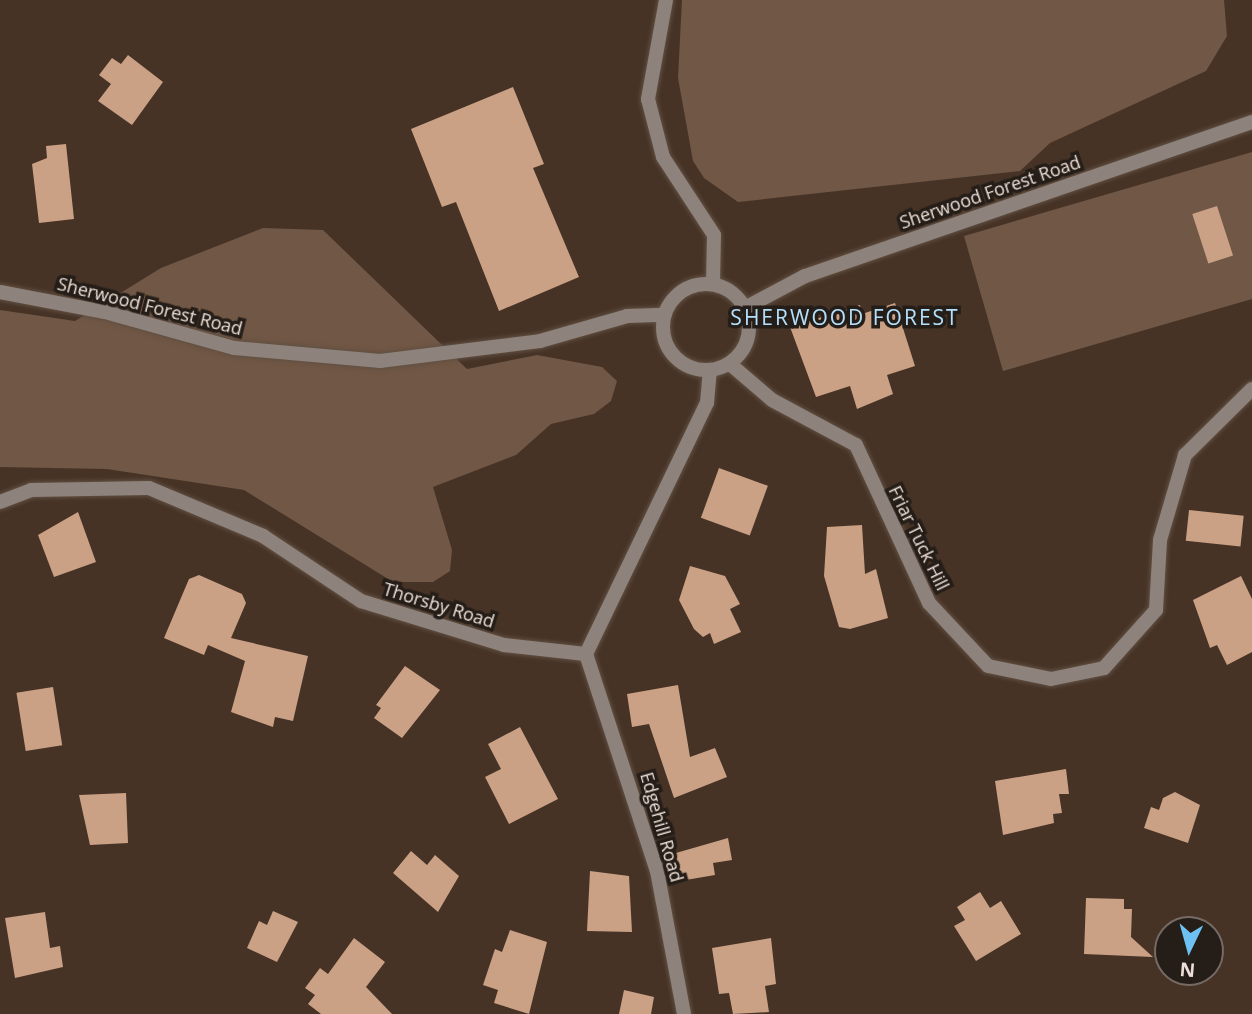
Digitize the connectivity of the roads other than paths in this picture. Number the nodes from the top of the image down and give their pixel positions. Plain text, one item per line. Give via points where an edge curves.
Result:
1 (666, 0) edge
2 (1252, 122) edge
3 (713, 285) junction
4 (0, 292) edge
5 (745, 308) junction
6 (664, 315) junction
7 (730, 364) junction
8 (710, 370) junction
9 (1252, 389) edge
10 (0, 502) edge
11 (586, 654) junction
12 (684, 1014) edge

1 - 3 street via 648,99 663,157 714,235
2 - 5 street, Sherwood Forest Road via 805,276
3 - 5 street via 732,293
3 - 6 street via 692,286
4 - 6 street, Sherwood Forest Road via 105,312 234,348 380,360 540,341 628,316
5 - 7 street via 747,339
6 - 8 street via 673,355 689,368
7 - 8 street
7 - 9 street, Friar Tuck Hill via 772,400 856,445 929,604 988,666 1051,680 1104,668 1156,610 1160,540 1185,456
8 - 11 street via 707,403
10 - 11 street, Thorsby Road via 31,490 149,488 263,536 361,601 504,645
11 - 12 street, Edgehill Road via 657,871

